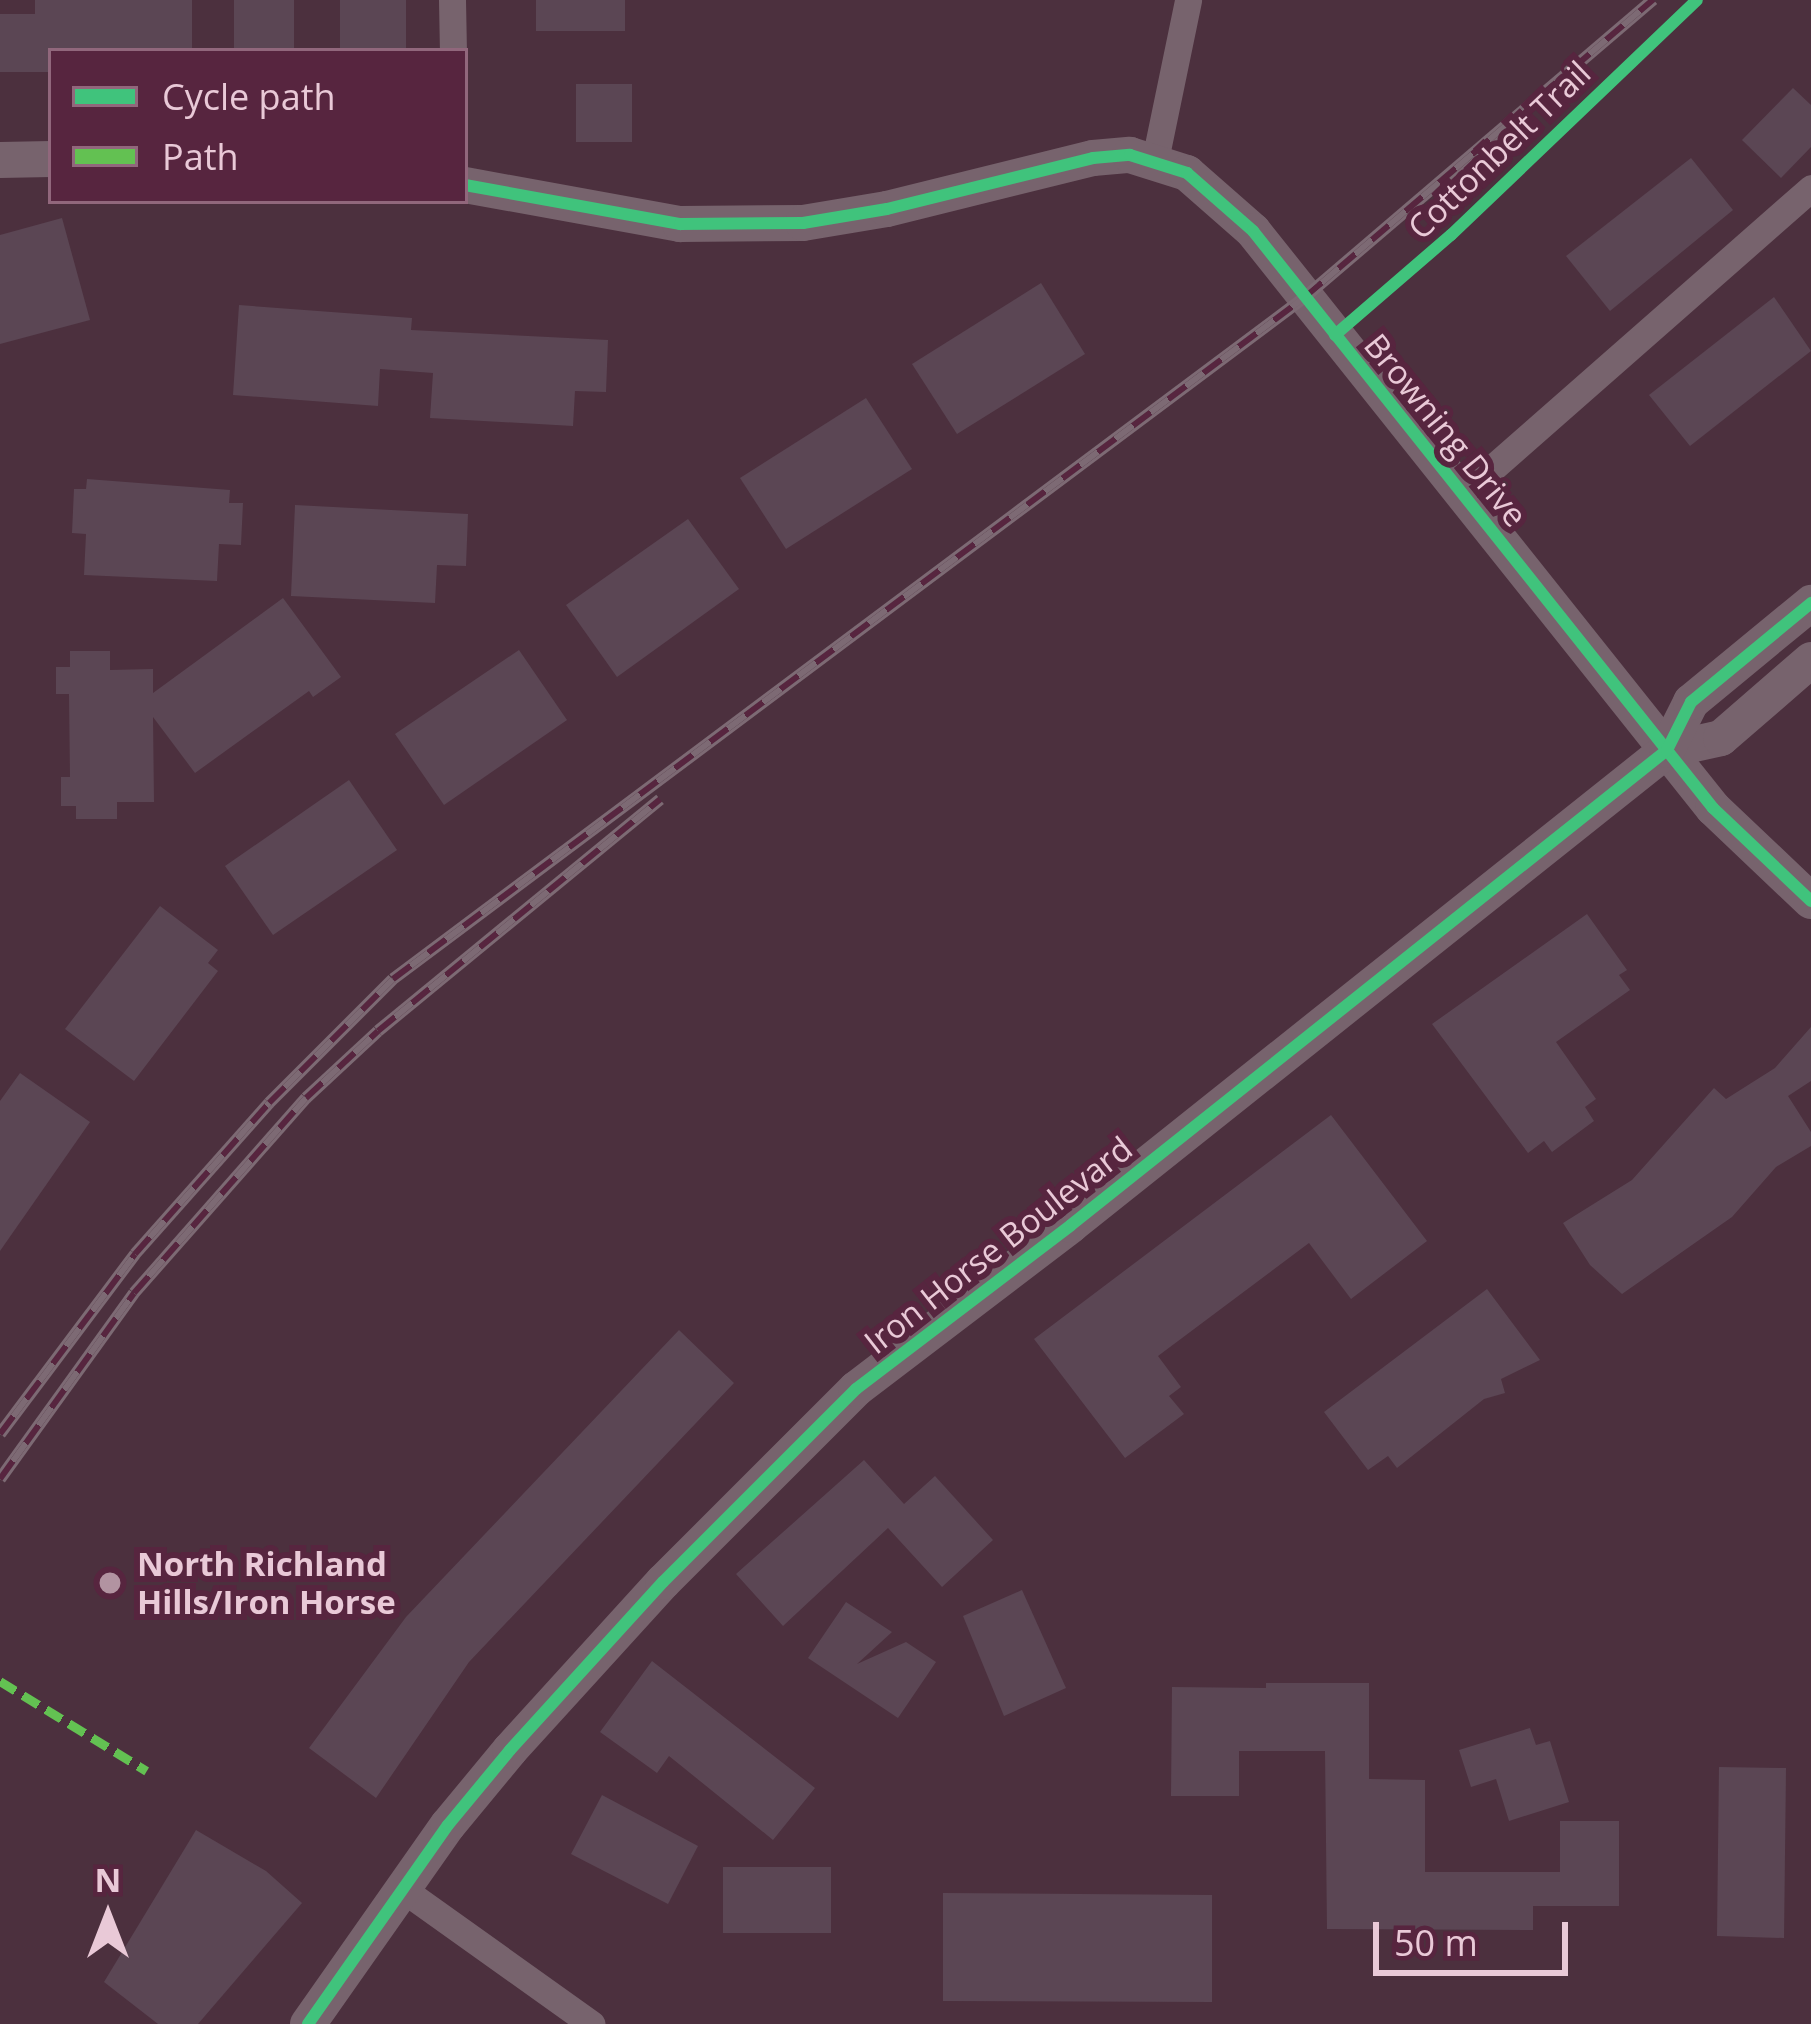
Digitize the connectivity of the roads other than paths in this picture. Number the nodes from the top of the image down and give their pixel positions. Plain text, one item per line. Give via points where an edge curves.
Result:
1 (452, 0) edge
2 (1188, 0) edge
3 (453, 48) edge
4 (48, 159) edge
5 (0, 160) edge
6 (1156, 160) junction
7 (468, 186) edge
8 (1811, 188) edge
9 (1464, 494) junction
10 (1811, 603) edge
11 (1811, 660) edge
12 (1666, 750) junction
13 (1811, 901) edge
14 (401, 1888) junction
15 (308, 2024) edge
16 (592, 2024) edge

1 - 3 street
2 - 6 street
4 - 5 street
6 - 7 street, Browning Drive via 1093,158 803,223 680,224
6 - 9 street, Browning Drive via 1187,173 1253,231
8 - 9 street
9 - 12 street, Browning Drive
10 - 12 street, Iron Horse Boulevard via 1691,702
11 - 12 street, Iron Horse Boulevard via 1721,738
12 - 13 street, Browning Drive via 1713,808
12 - 14 street, Iron Horse Boulevard via 856,1389 587,1662
14 - 15 street, Iron Horse Boulevard
14 - 16 street

